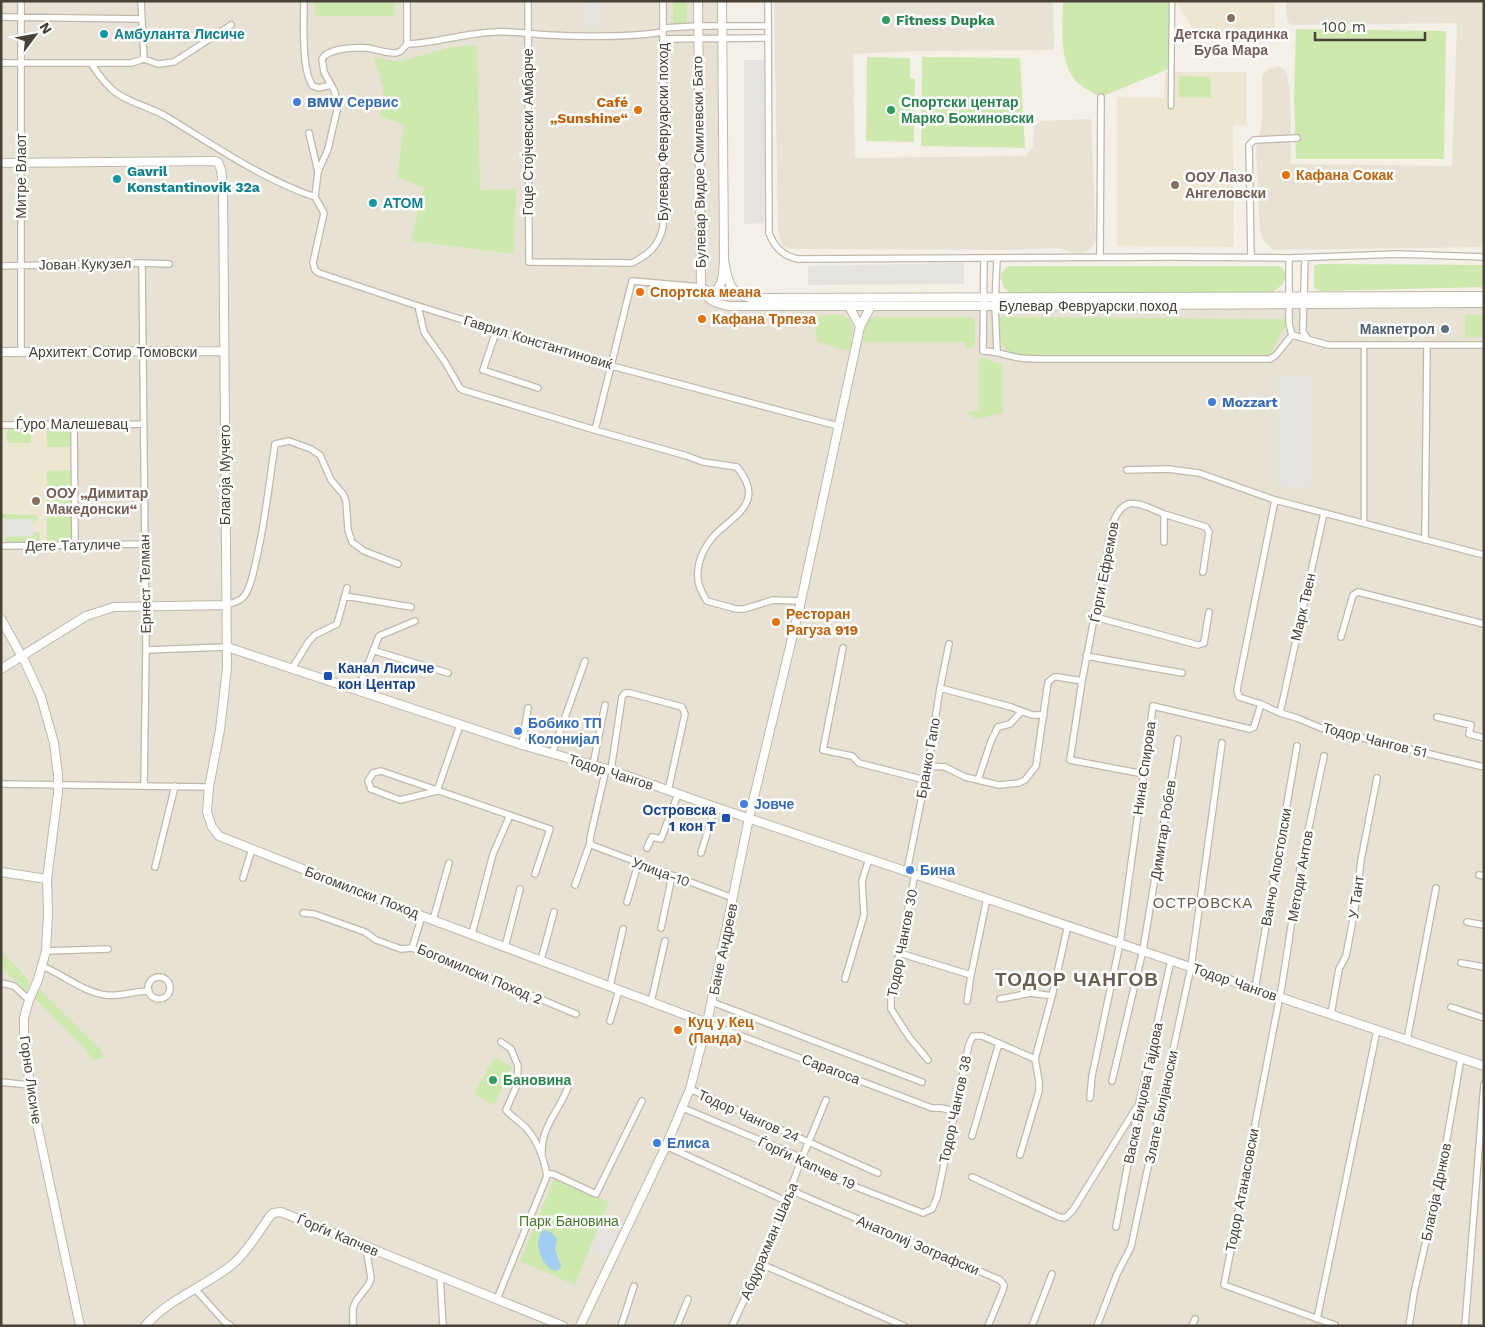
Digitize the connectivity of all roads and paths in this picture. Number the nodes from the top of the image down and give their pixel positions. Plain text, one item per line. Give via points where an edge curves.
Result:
1 (21, 1) edge
2 (141, 1) edge
3 (304, 1) edge
4 (407, 1) edge
5 (528, 1) edge
6 (663, 1) edge
7 (698, 1) edge
8 (722, 1) edge
9 (768, 1) edge
10 (1172, 1) edge
11 (1, 17) edge
12 (21, 18) junction
13 (142, 19) junction
14 (231, 26) dead end
15 (698, 26) junction
16 (722, 26) junction
17 (768, 26) junction
18 (663, 30) junction
19 (528, 34) junction
20 (698, 38) junction
21 (722, 38) junction
22 (768, 38) junction
23 (663, 39) junction
24 (407, 44) junction
25 (144, 59) junction
26 (1, 63) edge
27 (20, 63) junction
28 (91, 63) junction
29 (331, 85) junction
30 (1101, 96) dead end
31 (1171, 106) dead end
32 (309, 133) dead end
33 (1297, 138) dead end
34 (1, 163) edge
35 (21, 163) junction
36 (318, 172) junction
37 (315, 197) junction
38 (1100, 257) junction
39 (1251, 257) junction
40 (1484, 257) edge
41 (984, 258) junction
42 (997, 258) junction
43 (1289, 258) junction
44 (1305, 258) junction
45 (724, 260) junction
46 (142, 263) junction
47 (632, 263) joint
48 (169, 264) dead end
49 (1, 266) edge
50 (21, 266) junction
51 (701, 287) junction
52 (1484, 296) edge
53 (996, 298) junction
54 (1289, 300) junction
55 (1304, 300) junction
56 (983, 302) junction
57 (1484, 303) edge
58 (418, 306) junction
59 (848, 306) junction
60 (871, 306) junction
61 (995, 306) junction
62 (860, 327) junction
63 (497, 329) junction
64 (1292, 335) junction
65 (1309, 341) junction
66 (1364, 345) junction
67 (1427, 345) junction
68 (1484, 345) edge
69 (224, 351) junction
70 (996, 351) junction
71 (1, 352) edge
72 (21, 352) junction
73 (143, 352) junction
74 (612, 366) junction
75 (538, 388) dead end
76 (143, 424) junction
77 (1, 425) edge
78 (74, 425) junction
79 (838, 426) junction
80 (595, 430) junction
81 (1127, 470) dead end
82 (1275, 500) junction
83 (1324, 513) junction
84 (1164, 514) junction
85 (1364, 523) junction
86 (1425, 540) junction
87 (1164, 542) dead end
88 (144, 544) junction
89 (75, 545) junction
90 (1, 546) edge
91 (1484, 555) edge
92 (398, 564) dead end
93 (1203, 572) dead end
94 (347, 588) dead end
95 (345, 596) junction
96 (801, 602) junction
97 (145, 605) junction
98 (225, 605) junction
99 (411, 607) dead end
100 (1210, 612) dead end
101 (1095, 617) junction
102 (1, 619) edge
103 (415, 621) dead end
104 (1484, 624) edge
105 (1341, 637) dead end
106 (949, 644) dead end
107 (227, 647) junction
108 (842, 648) dead end
109 (146, 650) junction
110 (375, 651) junction
111 (1086, 656) junction
112 (22, 657) junction
113 (585, 661) dead end
114 (293, 667) junction
115 (1, 669) edge
116 (448, 673) dead end
117 (1182, 673) dead end
118 (1082, 681) junction
119 (940, 688) junction
120 (358, 689) junction
121 (1261, 704) junction
122 (605, 705) dead end
123 (528, 708) dead end
124 (1021, 712) junction
125 (1280, 713) junction
126 (1044, 715) junction
127 (1437, 717) dead end
128 (460, 724) junction
129 (1484, 738) edge
130 (1178, 739) dead end
131 (522, 744) junction
132 (1222, 744) dead end
133 (1296, 746) dead end
134 (552, 754) junction
135 (1324, 756) dead end
136 (593, 765) junction
137 (928, 766) junction
138 (1484, 767) edge
139 (608, 770) junction
140 (1144, 774) junction
141 (1377, 778) dead end
142 (925, 780) junction
143 (978, 780) junction
144 (1, 784) edge
145 (59, 784) junction
146 (144, 785) junction
147 (174, 786) junction
148 (209, 787) junction
149 (437, 791) junction
150 (668, 791) junction
151 (678, 794) junction
152 (715, 807) junction
153 (510, 815) junction
154 (749, 818) junction
155 (590, 843) junction
156 (647, 848) dead end
157 (252, 849) junction
158 (701, 853) dead end
159 (869, 859) junction
160 (449, 863) dead end
161 (638, 864) junction
162 (155, 868) dead end
163 (907, 871) junction
164 (1, 872) edge
165 (535, 874) dead end
166 (915, 874) junction
167 (672, 876) junction
168 (243, 878) dead end
169 (47, 879) junction
170 (575, 885) dead end
171 (1436, 888) dead end
172 (520, 889) dead end
173 (733, 898) junction
174 (987, 898) junction
175 (627, 902) dead end
176 (554, 912) dead end
177 (303, 913) dead end
178 (422, 916) junction
179 (434, 920) junction
180 (1467, 922) dead end
181 (1484, 925) edge
182 (1068, 926) junction
183 (661, 928) dead end
184 (623, 929) dead end
185 (472, 934) junction
186 (666, 941) dead end
187 (1120, 943) junction
188 (505, 946) junction
189 (412, 948) junction
190 (108, 949) dead end
191 (1143, 950) junction
192 (46, 951) junction
193 (899, 953) junction
194 (541, 960) junction
195 (1171, 960) junction
196 (1461, 963) dead end
197 (42, 966) junction
198 (1191, 967) junction
199 (1484, 968) edge
200 (971, 975) junction
201 (845, 979) dead end
202 (1, 983) edge
203 (610, 986) junction
204 (1255, 988) junction
205 (620, 990) junction
206 (148, 991) dead end
207 (1052, 996) junction
208 (1280, 997) junction
209 (1000, 999) dead end
210 (29, 1000) junction
211 (968, 1001) dead end
212 (651, 1002) junction
213 (712, 1002) junction
214 (1451, 1007) dead end
215 (576, 1014) dead end
216 (1331, 1014) junction
217 (1484, 1018) edge
218 (610, 1021) dead end
219 (708, 1023) junction
220 (1377, 1030) junction
221 (1408, 1040) junction
222 (501, 1042) dead end
223 (999, 1043) junction
224 (1461, 1058) junction
225 (1035, 1059) junction
226 (928, 1060) dead end
227 (1484, 1066) edge
228 (1112, 1081) dead end
229 (1, 1082) edge
230 (922, 1082) dead end
231 (1484, 1084) edge
232 (29, 1085) junction
233 (568, 1087) dead end
234 (690, 1089) junction
235 (1090, 1098) dead end
236 (826, 1100) dead end
237 (642, 1101) dead end
238 (1139, 1104) junction
239 (683, 1108) junction
240 (954, 1111) junction
241 (972, 1136) dead end
242 (808, 1142) junction
243 (666, 1146) junction
244 (1020, 1155) dead end
245 (543, 1157) junction
246 (800, 1163) junction
247 (878, 1173) dead end
248 (547, 1176) junction
249 (972, 1177) dead end
250 (790, 1190) junction
251 (786, 1201) junction
252 (932, 1209) joint
253 (1116, 1227) dead end
254 (366, 1247) junction
255 (761, 1264) junction
256 (1052, 1274) dead end
257 (440, 1276) junction
258 (634, 1286) dead end
259 (195, 1289) junction
260 (497, 1299) junction
261 (688, 1299) dead end
262 (1195, 1319) dead end
263 (1317, 1319) junction
264 (1335, 1325) edge
265 (80, 1326) edge
266 (145, 1326) edge
267 (231, 1326) edge
268 (353, 1326) edge
269 (443, 1326) edge
270 (564, 1326) edge
271 (580, 1326) edge
272 (621, 1326) edge
273 (677, 1326) edge
274 (732, 1326) edge
275 (904, 1326) edge
276 (988, 1326) edge
277 (1032, 1326) edge
278 (1097, 1326) edge
279 (1192, 1326) edge
280 (1409, 1326) edge
281 (1465, 1326) edge

1 - 12 street, Митре Влаот
2 - 13 street
3 - 29 street via 307,76 312,86
4 - 24 street
5 - 19 street, Гоце Стојчевски Амбарче
6 - 18 street
7 - 15 street, Булевар Видое Смилевски Бато
8 - 16 street, Булевар Видое Смилевски Бато
9 - 17 street
10 - 31 street
11 - 12 street
12 - 13 street
12 - 27 street, Митре Влаот
13 - 25 street
14 - 25 street via 174,62 158,64
15 - 16 street
15 - 18 street
15 - 20 street, Булевар Видое Смилевски Бато
16 - 17 street
16 - 21 street, Булевар Видое Смилевски Бато
17 - 22 street
18 - 19 street, Булевар Февруарски поход via 641,35
18 - 23 street, Булевар Февруарски поход
19 - 24 street, Булевар Февруарски поход via 494,32
19 - 47 street, Гоце Стојчевски Амбарче via 530,262
20 - 21 street, Булевар Видое Смилевски Бато
20 - 23 street
20 - 51 street, Булевар Видое Смилевски Бато
21 - 22 street
21 - 45 street, Булевар Видое Смилевски Бато
22 - 41 street via 769,232 778,248 798,259
23 - 47 street, Булевар Февруарски поход via 663,227 654,249
24 - 29 street, Булевар Февруарски поход via 396,53 358,48 328,53 322,59 322,65
25 - 28 street via 131,63
26 - 27 street
27 - 28 street
27 - 35 street, Митре Влаот
28 - 37 street via 104,82 123,97 166,116 223,153
29 - 36 street via 337,110 328,149
30 - 38 street
32 - 36 street
33 - 39 street via 1254,140 1249,145
34 - 35 street
35 - 50 street, Митре Влаот
35 - 69 street, Благоја Мучето via 218,162 223,186
36 - 37 street
37 - 58 street, Гаврил Константиновиќ via 324,213 313,263 315,270
38 - 39 street
38 - 42 street
39 - 43 street
40 - 44 street via 1400,254
41 - 42 street
41 - 56 street
42 - 53 street
43 - 44 street
43 - 54 street
44 - 55 street
45 - 51 street via 719,289 714,292
45 - 56 street, Булевар Февруарски поход via 731,288 743,297
46 - 48 street, Јован Кукузел
46 - 50 street, Јован Кукузел
46 - 73 street, Ернест Телман
49 - 50 street, Јован Кукузел
50 - 72 street, Митре Влаот
51 - 59 street, Булевар Февруарски поход via 711,300 730,306
51 - 74 street via 632,281
52 - 55 street, Булевар Февруарски поход
53 - 54 street, Булевар Февруарски поход
53 - 56 street, Булевар Февруарски поход
53 - 61 street
54 - 55 street, Булевар Февруарски поход
54 - 61 street, Булевар Февруарски поход
54 - 64 street
55 - 57 street, Булевар Февруарски поход
55 - 65 street via 1303,332
56 - 60 street, Булевар Февруарски поход
56 - 61 street, Булевар Февруарски поход
56 - 70 street via 983,351
58 - 63 street, Гаврил Константиновиќ
58 - 80 street via 424,332 460,388
59 - 60 street, Булевар Февруарски поход
59 - 62 street
60 - 62 street
61 - 70 street
62 - 79 street
63 - 74 street, Гаврил Константиновиќ
63 - 75 street via 483,370
64 - 65 street
64 - 70 street via 1270,359 1035,359
65 - 66 street via 1328,345
66 - 67 street
66 - 85 street
67 - 68 street
67 - 86 street
69 - 73 street, Архитект Сотир Томовски
69 - 98 street, Благоја Мучето
71 - 72 street, Архитект Сотир Томовски
72 - 73 street, Архитект Сотир Томовски
73 - 76 street, Ернест Телман
74 - 79 street, Гаврил Константиновиќ
74 - 80 street
76 - 78 street, Ѓуро Малешевац
76 - 88 street, Ернест Телман
77 - 78 street, Ѓуро Малешевац
78 - 89 street
79 - 96 street
80 - 96 street via 703,462 737,467 746,478 748,498 742,511 719,530 703,552 698,579 701,590 707,601 736,608 753,607 773,600
81 - 82 street via 1168,469 1199,473
82 - 83 street
82 - 121 street via 1237,690 1239,697
83 - 85 street
83 - 125 street, Марк Твен
84 - 87 street
84 - 93 street via 1208,529
84 - 101 street, Ѓорги Ефремов via 1133,504 1122,506 1117,512
85 - 86 street
86 - 91 street
88 - 89 street, Дете Татуличе
88 - 97 street, Ернест Телман
89 - 90 street, Дете Татуличе
92 - 98 street via 364,551 352,542 346,501 331,480 320,455 289,441 275,444 251,582 242,598
94 - 95 street
95 - 99 street
95 - 114 street via 340,623 315,635
96 - 154 street, Бане Андреев
97 - 98 street
97 - 109 street, Ернест Телман
97 - 112 street via 114,607 86,616
98 - 107 street, Благоја Мучето
100 - 101 street via 1204,643 1198,645
101 - 111 street, Ѓорги Ефремов
102 - 112 street, Горно Лисиче
103 - 110 street via 379,636
104 - 105 street via 1358,592 1353,595
106 - 119 street, Бранко Гапо
107 - 109 street, Тодор Чангов
107 - 114 street, Тодор Чангов
107 - 148 street, Благоја Мучето via 221,722
108 - 142 street via 823,750
109 - 146 street, Ернест Телман
110 - 116 street
110 - 120 street
111 - 117 street
111 - 118 street, Ѓорги Ефремов
112 - 115 street
112 - 145 street, Горно Лисиче via 46,713
113 - 134 street
114 - 120 street, Тодор Чангов
118 - 126 street via 1058,677 1050,680
118 - 140 street, Ѓорги Ефремов via 1070,760
119 - 124 street
119 - 137 street, Бранко Гапо
120 - 128 street, Тодор Чангов
121 - 125 street, Тодор Чангов 51
121 - 140 street, Нина Спирова via 1254,727 1250,729 1153,706
122 - 136 street
123 - 131 street
124 - 126 street
124 - 143 street via 1010,724 998,727
125 - 138 street, Тодор Чангов 51 via 1321,728
126 - 143 street via 1036,766 1025,780 1005,785
127 - 129 street via 1471,725 1469,734
128 - 131 street, Тодор Чангов
128 - 149 street
130 - 191 street, Димитар Робев
131 - 134 street, Тодор Чангов
132 - 198 street, Злате Билјаноски
133 - 204 street, Ванчо Апостолски
134 - 136 street, Тодор Чангов
135 - 208 street, Методи Антов via 1300,869
136 - 139 street, Тодор Чангов
137 - 142 street, Бранко Гапо
137 - 143 street via 945,767
139 - 150 street, Тодор Чангов
139 - 150 street via 625,694 674,705 682,708 685,714
139 - 155 street
140 - 187 street, Нина Спирова
141 - 216 street, У Тант via 1361,860 1356,909 1346,956 1339,969
142 - 163 street, Бранко Гапо
144 - 145 street
145 - 146 street
145 - 169 street, Горно Лисиче
146 - 147 street
147 - 148 street
147 - 162 street
148 - 157 street, Богомилски Поход via 208,812 212,826 219,836
149 - 149 street via 381,771 373,773 368,781 371,789 400,800
149 - 153 street
150 - 151 street, Тодор Чангов
151 - 152 street, Тодор Чангов
151 - 156 street via 661,840 652,837
152 - 154 street, Тодор Чангов
152 - 158 street
153 - 165 street via 550,830
153 - 185 street via 493,854
154 - 159 street, Тодор Чангов
154 - 173 street, Бане Андреев
155 - 161 street, Улица-10
155 - 170 street
157 - 168 street
157 - 178 street, Богомилски Поход
159 - 163 street, Тодор Чангов
159 - 201 street via 862,880 864,915
160 - 179 street
161 - 167 street, Улица-10
161 - 175 street
163 - 166 street, Тодор Чангов
164 - 169 street
166 - 174 street, Тодор Чангов
166 - 193 street, Тодор Чангов 30
167 - 173 street, Улица-10
167 - 183 street
169 - 192 street, Горно Лисиче
171 - 221 street
172 - 188 street
173 - 213 street, Бане Андреев
174 - 182 street, Тодор Чангов
174 - 200 street
176 - 194 street
177 - 189 street via 365,932 400,949
178 - 179 street, Богомилски Поход
178 - 189 street, Богомилски Поход 2
179 - 185 street, Богомилски Поход
180 - 181 street
182 - 187 street, Тодор Чангов
182 - 207 street
184 - 203 street
185 - 188 street, Богомилски Поход
186 - 212 street
187 - 191 street, Тодор Чангов
187 - 235 street, Нина Спирова
188 - 194 street, Богомилски Поход
189 - 215 street, Богомилски Поход 2
190 - 192 street
191 - 195 street, Тодор Чангов
191 - 228 street, Димитар Робев
192 - 197 street, Горно Лисиче
193 - 200 street
193 - 226 street, Тодор Чангов 30 via 891,1009
194 - 203 street, Богомилски Поход
195 - 198 street, Тодор Чангов
195 - 238 street, Васка Биџова Гајдова
196 - 199 street
197 - 206 street via 92,992 117,996
197 - 210 street, Горно Лисиче
198 - 204 street, Тодор Чангов
198 - 278 street, Злате Билјаноски via 1131,1247
200 - 211 street
202 - 210 street via 14,986
203 - 205 street, Богомилски Поход
204 - 208 street, Тодор Чангов
205 - 212 street, Богомилски Поход
205 - 218 street
207 - 209 street via 1031,993
207 - 225 street
208 - 216 street, Тодор Чангов
208 - 263 street, Тодор Атанасовски via 1224,1285
210 - 232 street, Горно Лисиче via 24,1018
212 - 219 street, Богомилски Поход
213 - 219 street, Бане Андреев
213 - 230 street
214 - 217 street
216 - 220 street, Тодор Чангов
219 - 234 street, Бане Андреев
219 - 240 street, Сарагоса via 932,1108
220 - 221 street, Тодор Чангов
220 - 263 street
221 - 224 street, Тодор Чангов
222 - 245 street via 511,1049 518,1066 517,1085 506,1109 527,1129
223 - 225 street, Тодор Чангов 38
223 - 240 street, Тодор Чангов 38 via 973,1036
223 - 241 street, Тодор Чангов 38
224 - 227 street, Тодор Чангов
224 - 280 street, Благоја Дрнков
225 - 244 street via 1039,1091
229 - 232 street
231 - 281 street
232 - 265 street, Горно Лисиче
233 - 245 street via 544,1133
234 - 239 street, Бане Андреев
234 - 242 street, Тодор Чангов 24
236 - 242 street, Абдурахман Шаља
237 - 248 street via 596,1194 553,1174
238 - 249 street, Злате Билјаноски via 1065,1218
238 - 253 street, Васка Биџова Гајдова
239 - 243 street, Бане Андреев
239 - 246 street, Ѓорѓи Капчев 19 via 795,1156
240 - 252 street, Тодор Чангов 38
242 - 246 street, Абдурахман Шаља
242 - 247 street, Тодор Чангов 24
243 - 251 street
243 - 271 street, Бане Андреев
245 - 248 street
246 - 250 street, Абдурахман Шаља
246 - 252 street, Ѓорѓи Капчев 19 via 922,1213
248 - 260 street
250 - 251 street, Абдурахман Шаља
250 - 276 street, Анатолиј Зографски via 1000,1280 1003,1290
251 - 255 street, Абдурахман Шаља
254 - 257 street, Ѓорѓи Капчев
254 - 259 street, Ѓорѓи Капчев via 281,1212 270,1216 237,1261
254 - 268 street via 371,1278 353,1308
255 - 274 street, Абдурахман Шаља
255 - 275 street
256 - 277 street
257 - 260 street, Ѓорѓи Капчев
257 - 269 street
258 - 272 street
259 - 266 street, Ѓорѓи Капчев
259 - 267 street
260 - 270 street, Ѓорѓи Капчев
261 - 273 street
262 - 279 street
263 - 264 street, Тодор Атанасовски

